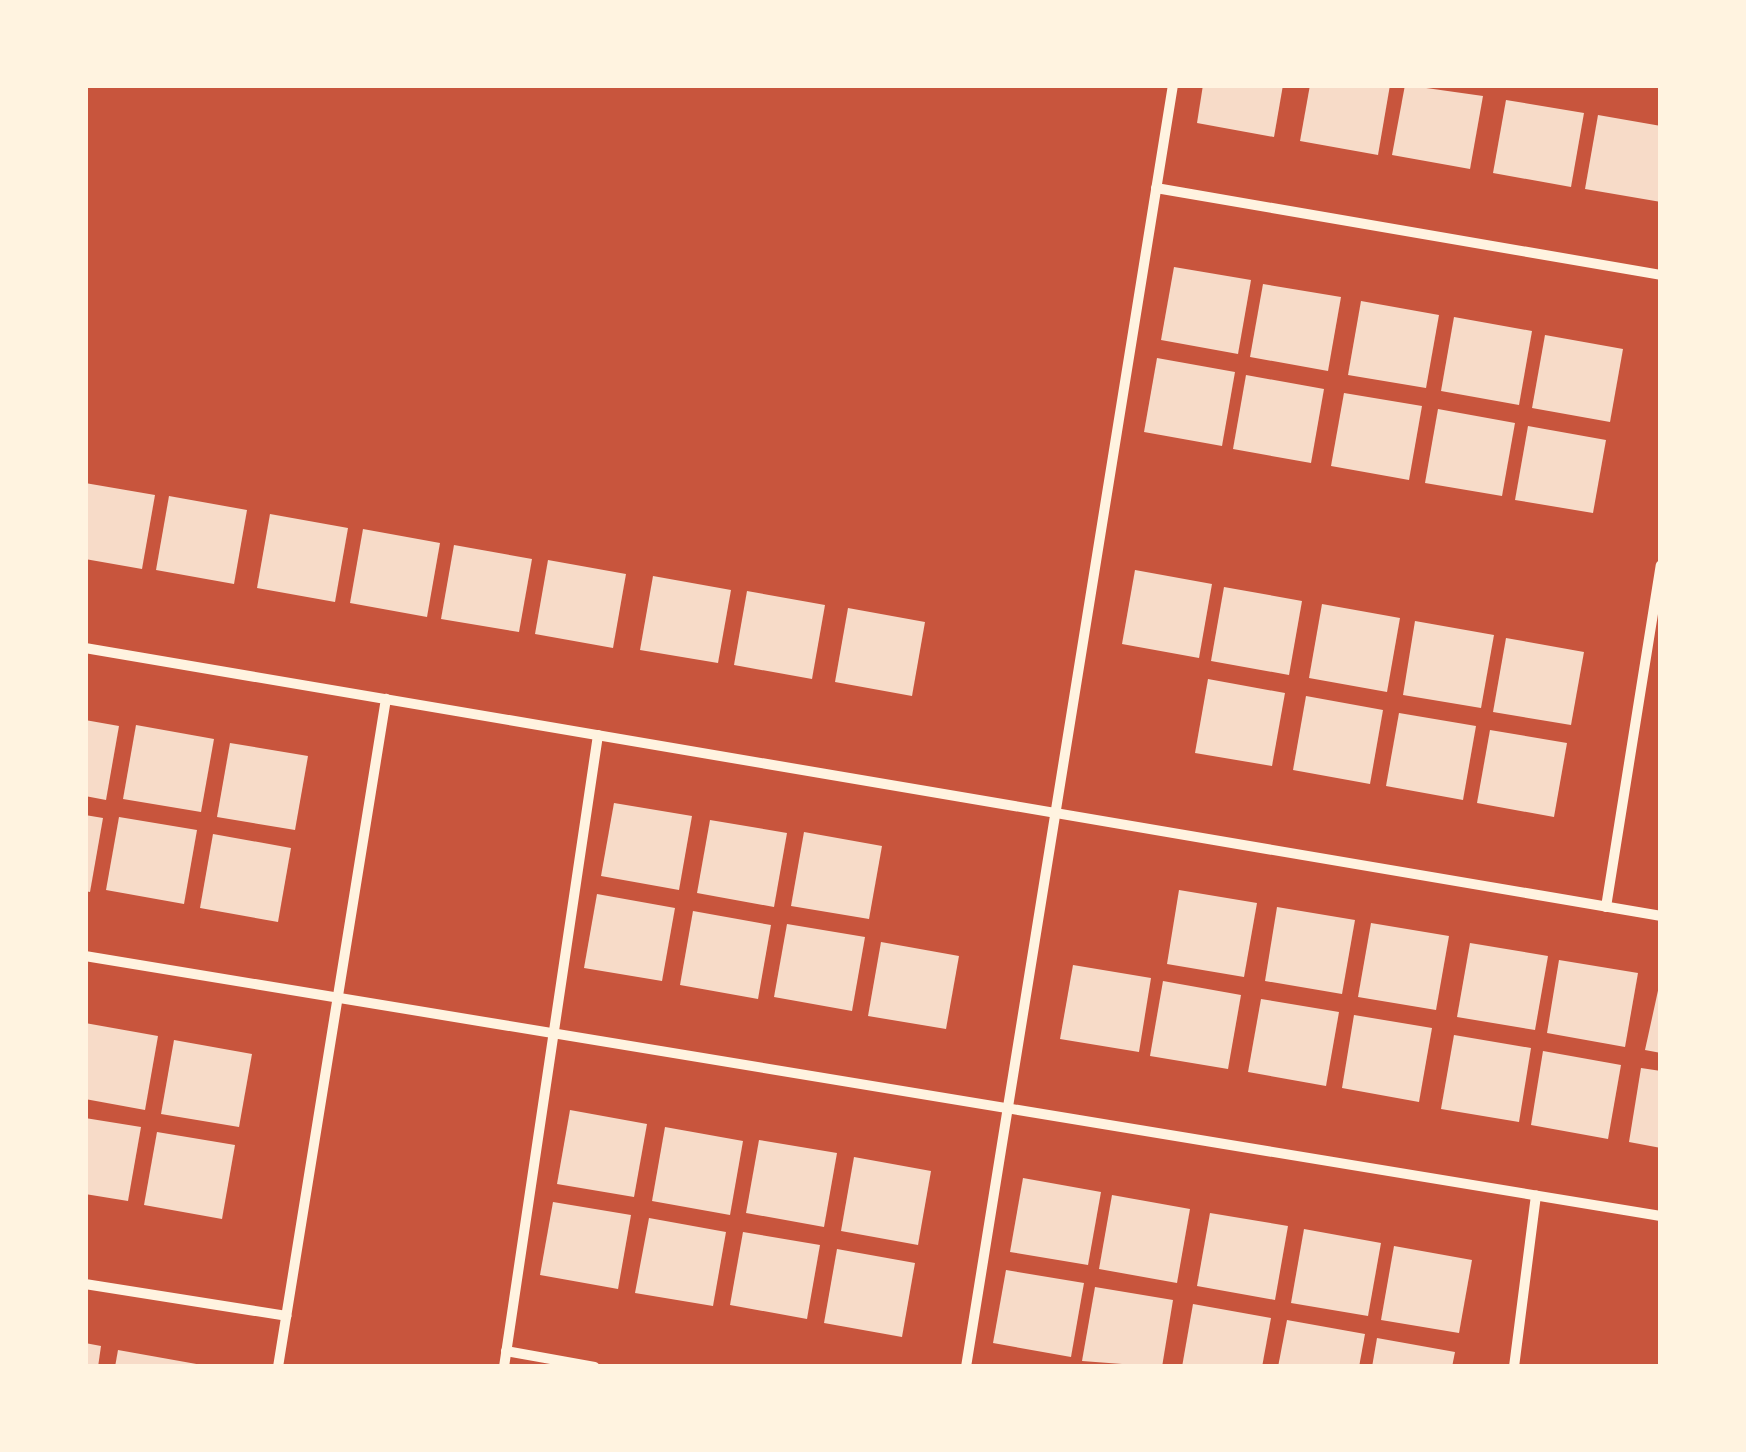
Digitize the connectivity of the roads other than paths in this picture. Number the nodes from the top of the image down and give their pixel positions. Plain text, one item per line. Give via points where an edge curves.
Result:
1 (1173, 85) edge
2 (1156, 188) junction
3 (1661, 276) edge
4 (1661, 565) edge
5 (85, 648) edge
6 (386, 699) junction
7 (598, 735) junction
8 (1055, 813) junction
9 (1606, 907) junction
10 (1661, 916) edge
11 (85, 956) edge
12 (338, 998) junction
13 (554, 1033) junction
14 (1008, 1108) junction
15 (1536, 1195) junction
16 (1661, 1216) edge
17 (85, 1284) edge
18 (286, 1316) junction
19 (506, 1351) junction
20 (278, 1367) edge
21 (504, 1367) edge
22 (595, 1367) edge
23 (966, 1367) edge
24 (1514, 1367) edge

1 - 2 street
2 - 3 street
2 - 8 street
4 - 9 street
5 - 6 street
6 - 7 street
6 - 12 street
7 - 8 street
7 - 13 street
8 - 9 street
8 - 14 street
9 - 10 street
11 - 12 street
12 - 13 street
12 - 18 street
13 - 14 street
13 - 19 street
14 - 15 street
14 - 23 street
15 - 16 street
15 - 24 street
17 - 18 street
18 - 20 street
19 - 21 street
19 - 22 street

